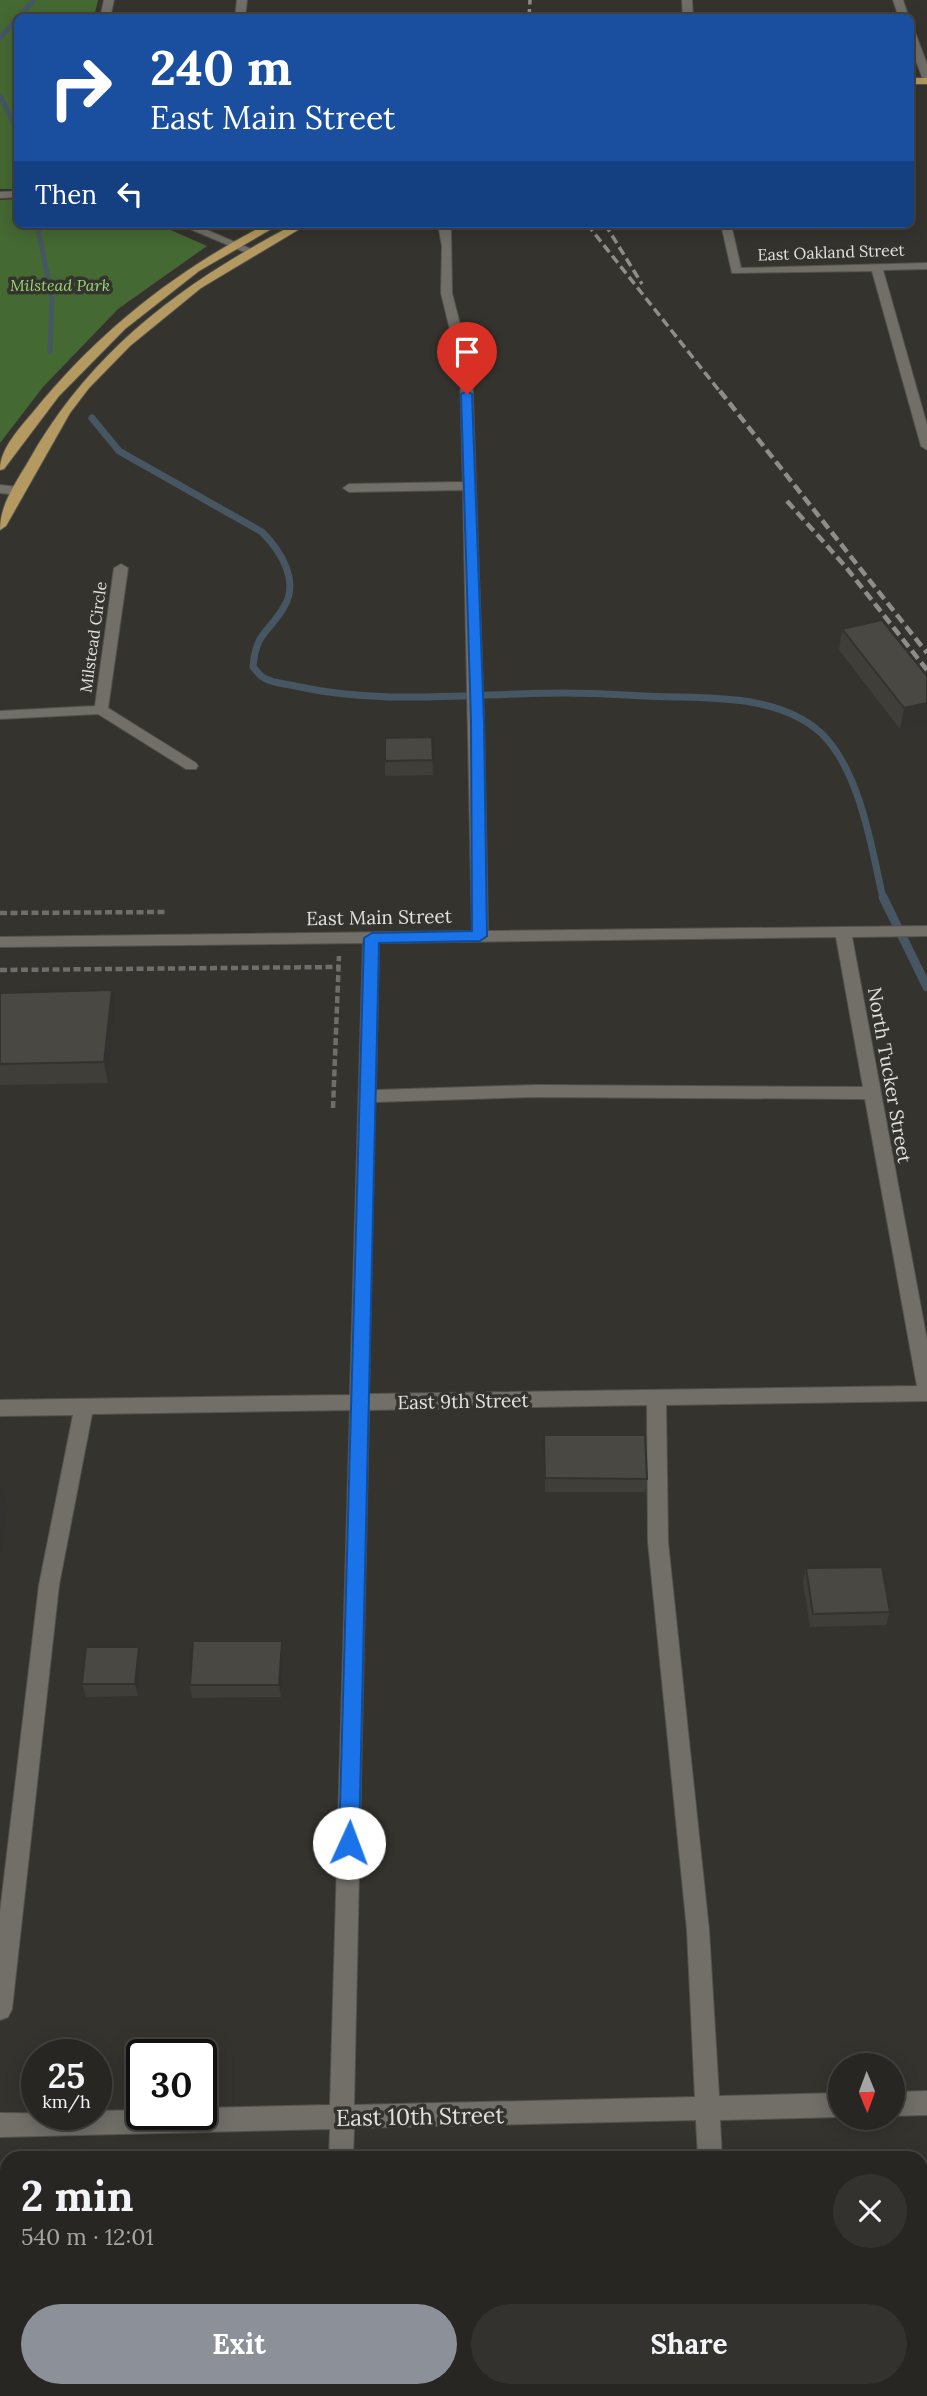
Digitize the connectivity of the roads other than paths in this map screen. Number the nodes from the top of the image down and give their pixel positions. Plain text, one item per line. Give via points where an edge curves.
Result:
1 (914, 43) edge
2 (927, 79) edge
3 (197, 228) edge
4 (268, 228) edge
5 (295, 228) edge
6 (445, 228) edge
7 (727, 228) edge
8 (239, 244) junction
9 (251, 251) junction
10 (876, 266) junction
11 (927, 266) edge
12 (927, 446) edge
13 (0, 466) edge
14 (470, 486) junction
15 (349, 488) dead end
16 (0, 489) edge
17 (18, 491) junction
18 (0, 526) edge
19 (121, 568) dead end
20 (101, 710) junction
21 (0, 715) edge
22 (191, 766) dead end
23 (927, 931) edge
24 (849, 933) junction
25 (480, 936) junction
26 (372, 938) junction
27 (0, 942) edge
28 (872, 1093) junction
29 (368, 1096) junction
30 (927, 1390) edge
31 (656, 1398) junction
32 (362, 1402) junction
33 (84, 1407) junction
34 (0, 1408) edge
35 (0, 2009) edge
36 (927, 2103) edge
37 (905, 2104) edge
38 (828, 2105) edge
39 (706, 2109) junction
40 (341, 2118) junction
41 (0, 2126) edge
42 (341, 2151) edge
43 (709, 2151) edge

1 - 2 street
3 - 8 street
4 - 8 main road
5 - 9 main road
6 - 14 street via 449,235 446,289 466,371
7 - 10 street, East Oakland Street via 736,271
8 - 9 street
8 - 13 main road via 145,306 80,363
9 - 17 main road via 198,285 129,340 77,394 37,453
10 - 11 street, East Oakland Street
10 - 12 street
14 - 15 street
14 - 25 street
16 - 17 street
17 - 18 main road
19 - 20 street, Milstead Circle
20 - 21 street
20 - 22 street
23 - 24 street, East Main Street
24 - 25 street, East Main Street
24 - 28 street, North Tucker Street
25 - 26 street, East Main Street
26 - 27 street, East Main Street
26 - 29 street
28 - 29 street via 536,1091
28 - 30 street, North Tucker Street
29 - 32 street
30 - 31 street, East 9th Street
31 - 32 street, East 9th Street
31 - 39 street via 658,1542 698,1930
32 - 33 street, East 9th Street
32 - 40 street
33 - 34 street, East 9th Street
33 - 35 street via 49,1585
36 - 37 street
38 - 39 street, East 10th Street
39 - 40 street, East 10th Street
39 - 43 street
40 - 41 street, East 10th Street
40 - 42 street

